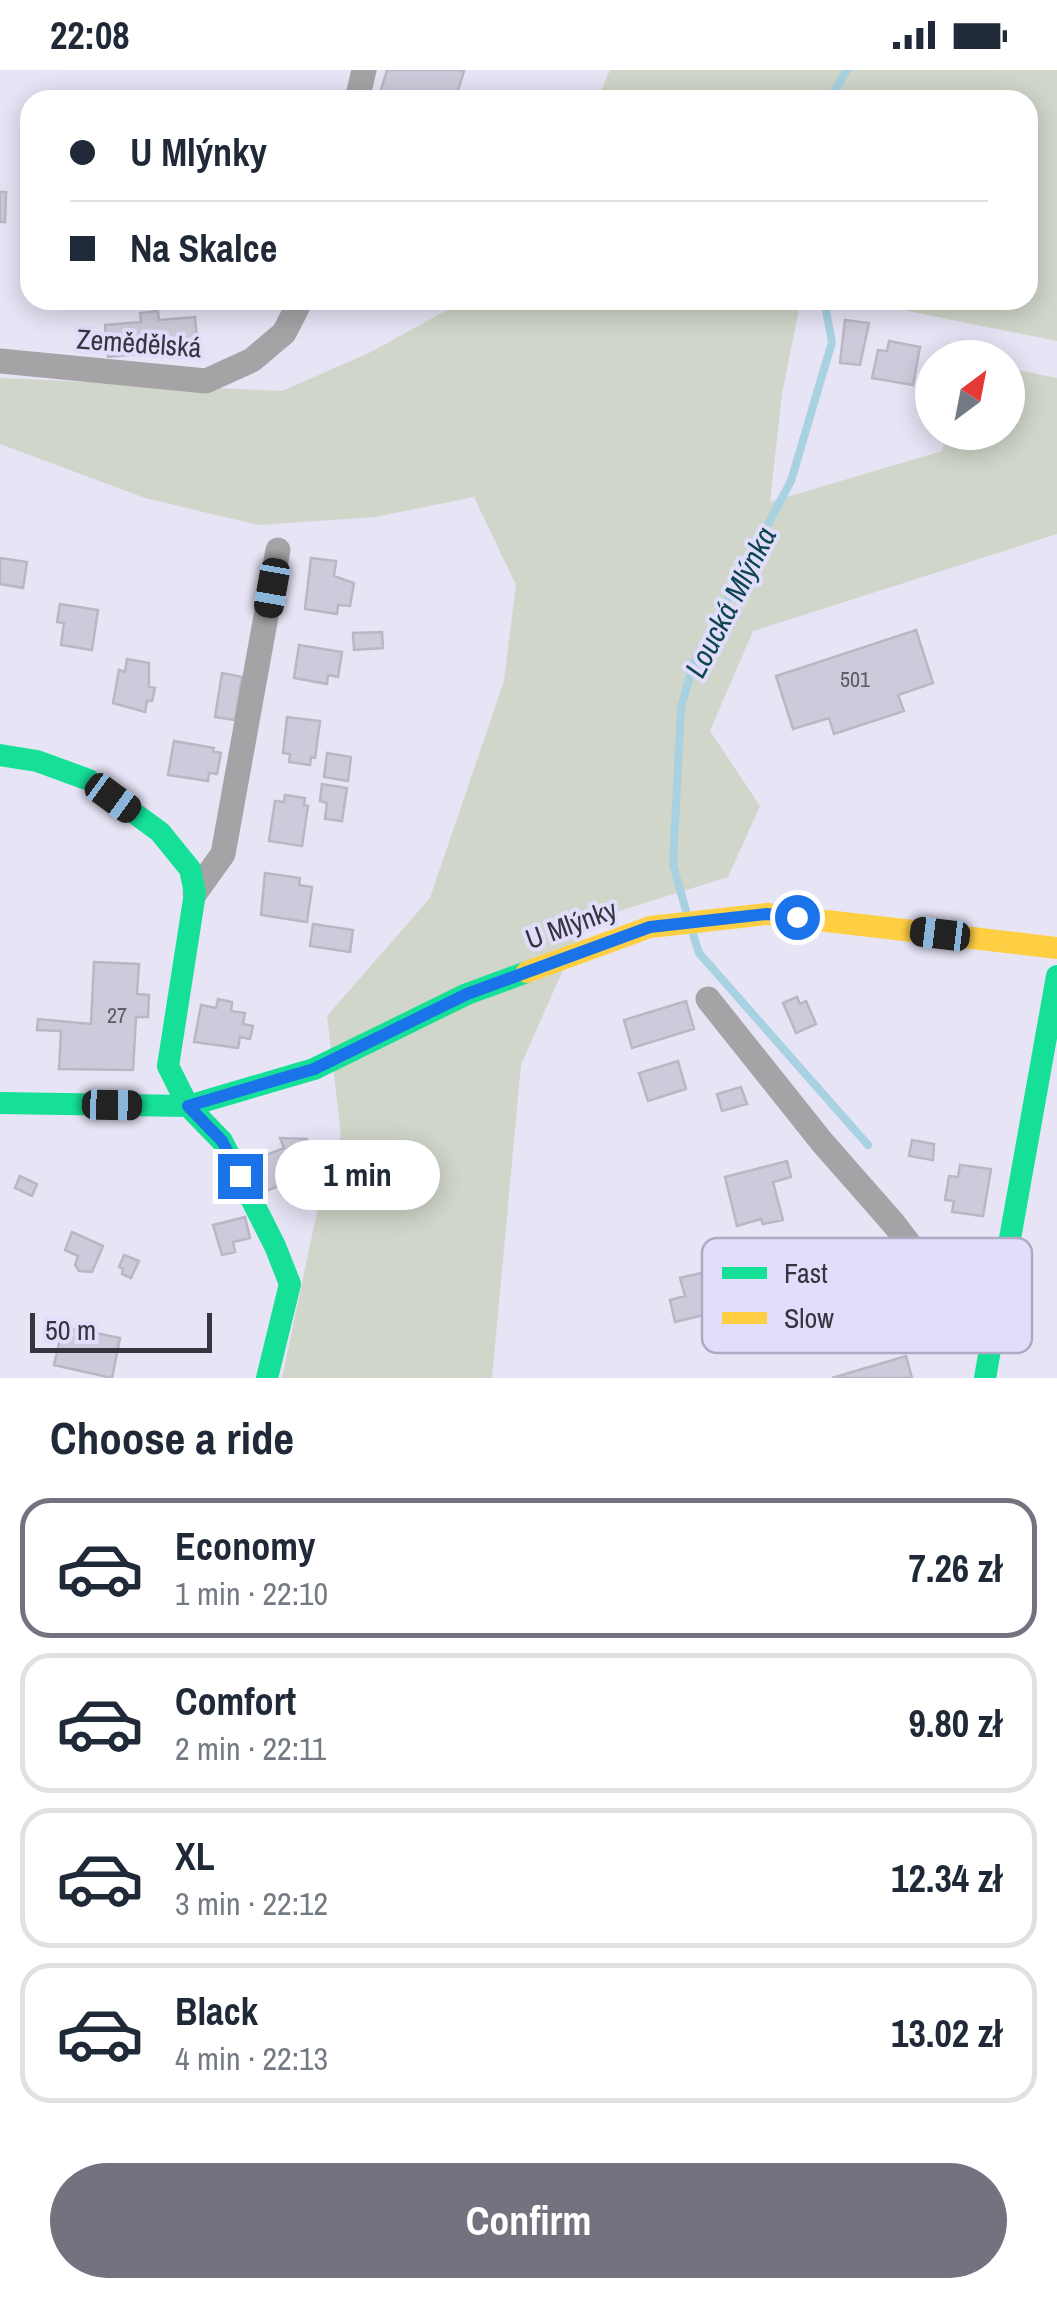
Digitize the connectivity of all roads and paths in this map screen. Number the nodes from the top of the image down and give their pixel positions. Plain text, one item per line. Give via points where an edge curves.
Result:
1 (296, 310) edge
2 (0, 362) edge
3 (278, 550) dead end
4 (0, 756) edge
5 (194, 893) junction
6 (1057, 948) edge
7 (1057, 976) edge
8 (708, 999) dead end
9 (0, 1103) edge
10 (188, 1106) junction
11 (905, 1238) edge
12 (1010, 1238) edge
13 (990, 1353) edge
14 (268, 1378) edge
15 (985, 1378) edge

1 - 2 street, Zemědělská via 284,332 252,360 206,382
3 - 5 street via 223,854
4 - 5 street via 37,760 89,780 160,832 190,869
5 - 10 street via 168,1066
6 - 10 street, U Mlýnky via 767,914 650,927 467,994 314,1069
7 - 12 street
8 - 11 street
9 - 10 street, U Mlýnky
10 - 14 street via 222,1141 290,1284
13 - 15 street

